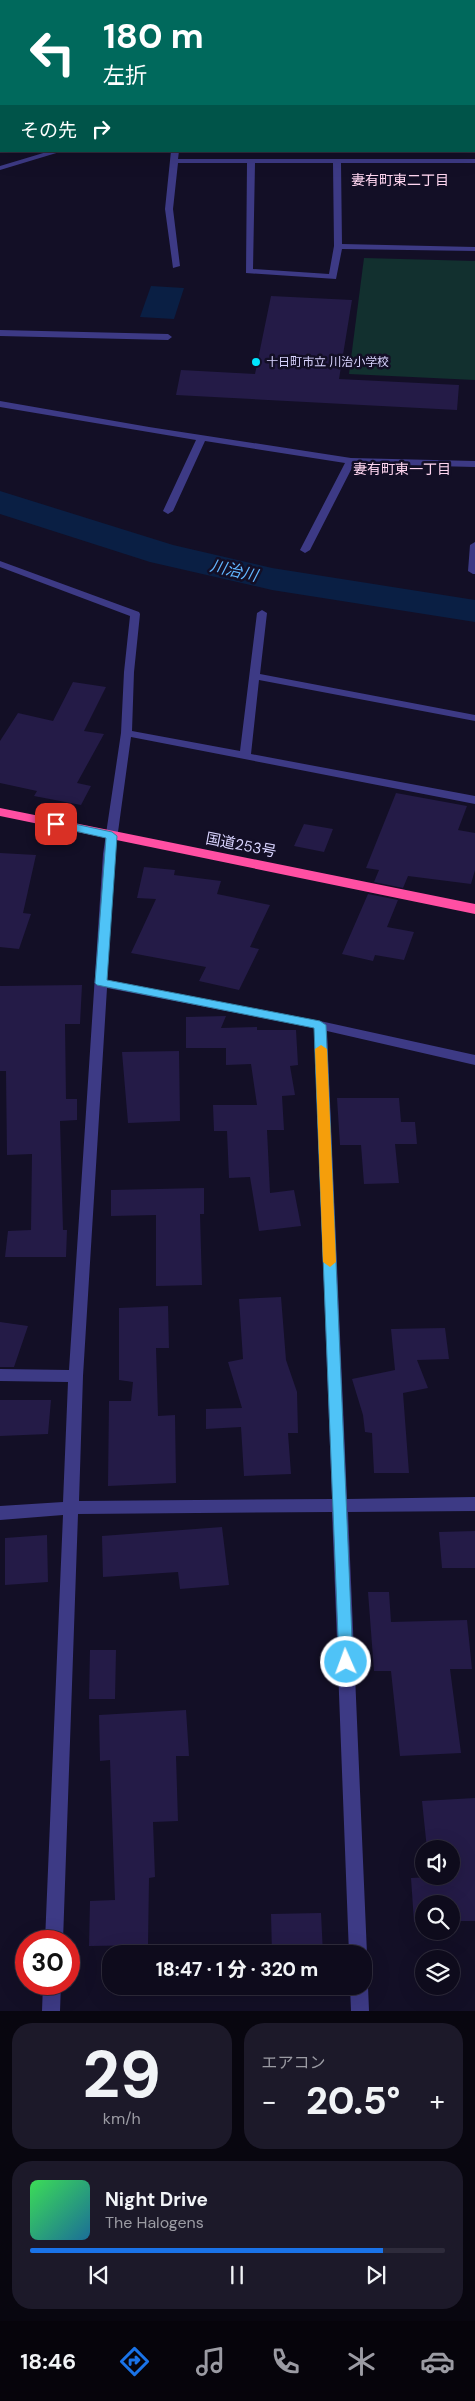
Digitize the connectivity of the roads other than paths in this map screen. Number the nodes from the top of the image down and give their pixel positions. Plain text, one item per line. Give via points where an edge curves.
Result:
1 (56, 152) edge
2 (175, 152) edge
3 (378, 152) edge
4 (174, 161) junction
5 (252, 161) junction
6 (337, 161) junction
7 (381, 161) junction
8 (475, 161) edge
9 (0, 168) edge
10 (338, 246) junction
11 (475, 250) edge
12 (176, 266) dead end
13 (0, 333) edge
14 (168, 337) dead end
15 (0, 404) edge
16 (202, 438) junction
17 (351, 461) junction
18 (475, 464) edge
19 (168, 511) dead end
20 (475, 546) edge
21 (306, 550) dead end
22 (0, 564) edge
23 (473, 571) dead end
24 (262, 613) dead end
25 (255, 676) junction
26 (475, 718) edge
27 (126, 733) junction
28 (245, 756) junction
29 (475, 800) edge
30 (0, 812) edge
31 (112, 836) junction
32 (475, 909) edge
33 (101, 983) junction
34 (320, 1025) junction
35 (475, 1060) edge
36 (0, 1375) edge
37 (76, 1376) junction
38 (475, 1504) edge
39 (339, 1507) junction
40 (70, 1508) junction
41 (0, 1513) edge
42 (54, 1930) edge
43 (358, 1945) edge
44 (52, 1995) edge
45 (360, 1995) edge
46 (51, 2011) edge
47 (360, 2011) edge

1 - 9 street
2 - 4 street
3 - 7 street
4 - 5 street
4 - 12 street via 169,209
5 - 6 street
5 - 10 street via 248,272 333,277
6 - 7 street
6 - 10 street
7 - 8 street
10 - 11 street
13 - 14 street
15 - 16 street
16 - 17 street
16 - 19 street
17 - 18 street
17 - 21 street
20 - 23 street
22 - 27 street via 135,614
24 - 25 street
25 - 26 street
25 - 28 street
27 - 28 street
27 - 31 street
28 - 29 street
30 - 31 highway, 国道253号
31 - 32 highway, 国道253号
31 - 33 street
33 - 34 street
33 - 37 street
34 - 35 street
34 - 39 street
36 - 37 street
37 - 40 street
38 - 39 street
39 - 40 street
39 - 43 street
40 - 41 street
40 - 42 street
44 - 46 street
45 - 47 street

